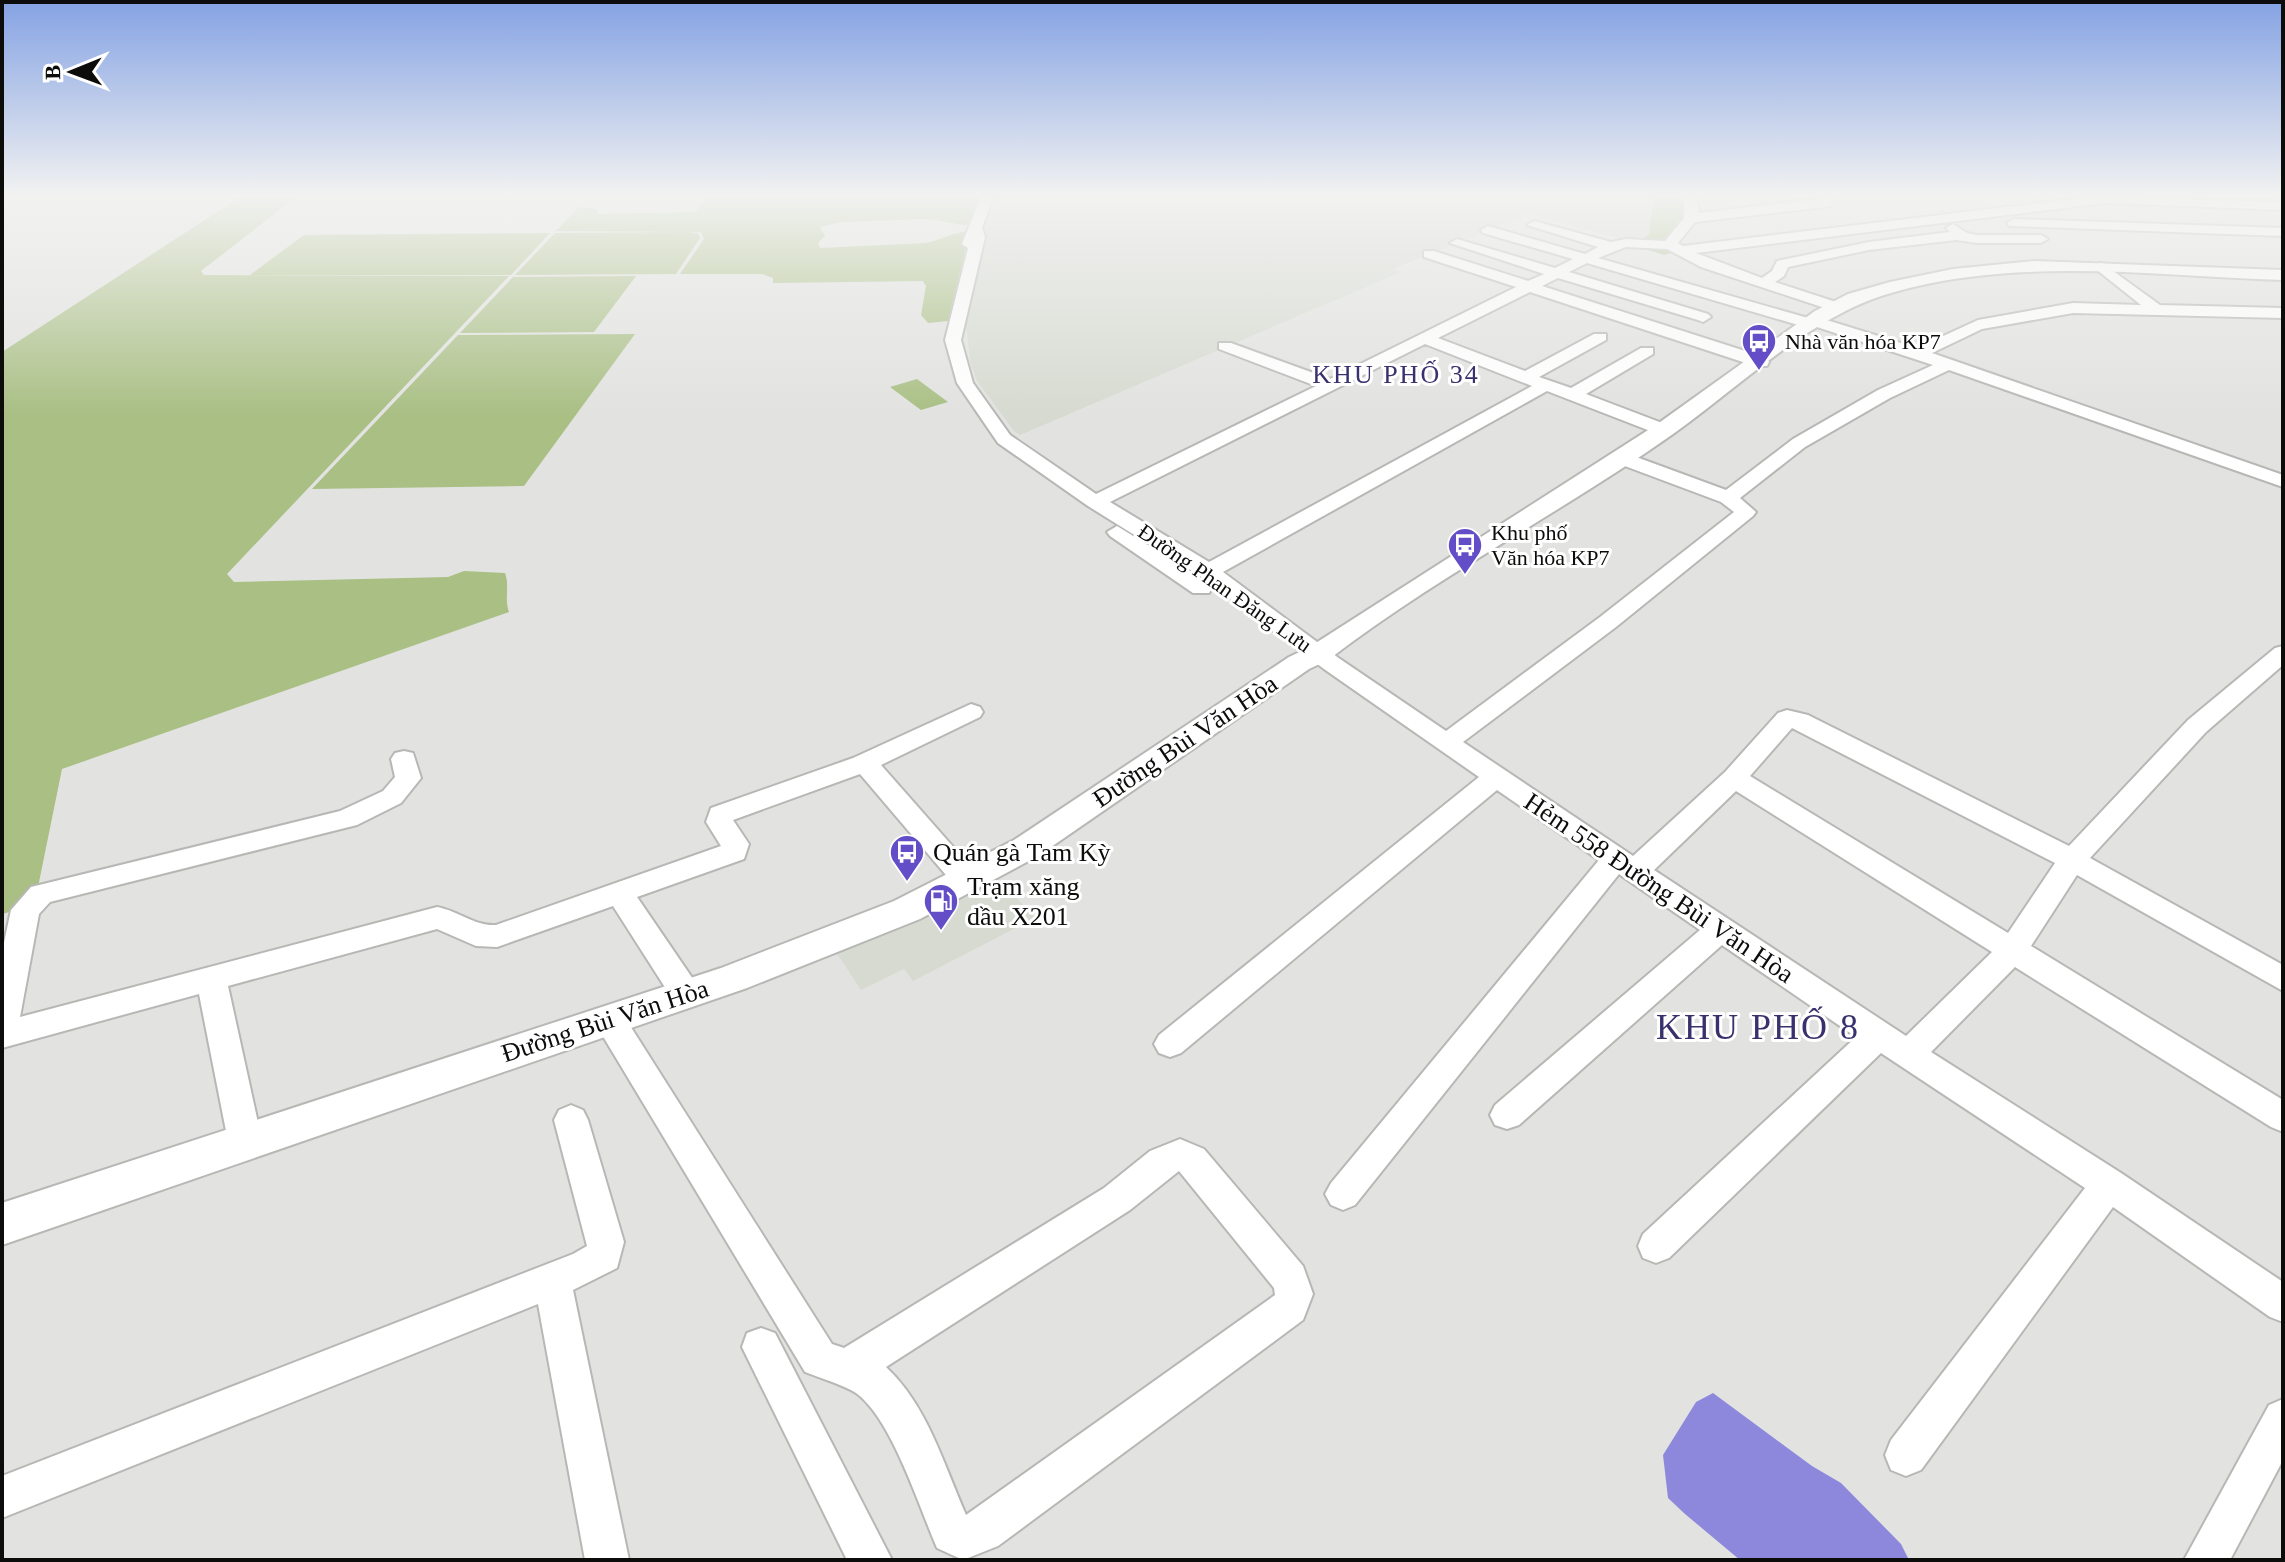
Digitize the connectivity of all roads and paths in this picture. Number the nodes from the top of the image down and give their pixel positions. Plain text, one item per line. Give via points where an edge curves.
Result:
1 (962, 270) edge
2 (1477, 270) edge
3 (1548, 270) edge
4 (1564, 270) edge
5 (1630, 270) edge
6 (1730, 270) edge
7 (1780, 270) edge
8 (1995, 270) edge
9 (2106, 270) edge
10 (2167, 270) edge
11 (1558, 273) junction
12 (2283, 275) edge
13 (1764, 283) junction
14 (1529, 287) junction
15 (1837, 307) junction
16 (2154, 308) junction
17 (2283, 313) edge
18 (1703, 317) dead end
19 (1813, 322) junction
20 (1600, 337) dead end
21 (1423, 338) junction
22 (1225, 346) dead end
23 (1647, 351) dead end
24 (1918, 354) junction
25 (1761, 362) junction
26 (1949, 364) junction
27 (1526, 377) junction
28 (1328, 384) junction
29 (1546, 385) junction
30 (1572, 395) junction
31 (990, 428) junction
32 (1664, 430) junction
33 (1621, 458) junction
34 (2283, 481) edge
35 (1728, 498) junction
36 (1095, 502) junction
37 (1208, 571) junction
38 (2283, 653) edge
39 (1318, 654) junction
40 (971, 712) dead end
41 (1447, 742) junction
42 (404, 759) dead end
43 (862, 764) junction
44 (1496, 777) junction
45 (1734, 778) junction
46 (2072, 860) junction
47 (1626, 864) junction
48 (967, 881) junction
49 (619, 893) junction
50 (1720, 929) junction
51 (2012, 951) junction
52 (211, 979) junction
53 (2283, 979) edge
54 (686, 994) junction
55 (609, 1019) junction
56 (2, 1033) edge
57 (1879, 1035) junction
58 (1170, 1044) dead end
59 (1909, 1053) junction
60 (1507, 1115) dead end
61 (2283, 1117) edge
62 (571, 1120) dead end
63 (245, 1141) junction
64 (2109, 1184) junction
65 (1343, 1194) dead end
66 (2, 1224) edge
67 (1656, 1246) dead end
68 (552, 1280) junction
69 (2283, 1304) edge
70 (761, 1347) dead end
71 (845, 1370) junction
72 (2283, 1419) edge
73 (1906, 1455) dead end
74 (2, 1497) edge
75 (607, 1560) edge
76 (870, 1560) edge
77 (2206, 1560) edge

1 - 31 street, Đường Phan Đăng Lưu via 946,360 964,401
2 - 14 street
3 - 11 street
4 - 11 street
5 - 19 street
6 - 13 street
7 - 13 street
8 - 15 main road, Đường Bùi Văn Hòa via 1890,287
9 - 16 street
10 - 12 main road, Đường Bùi Văn Hòa
11 - 14 street
11 - 18 street
13 - 15 street
14 - 21 street
14 - 25 street
15 - 19 main road, Đường Bùi Văn Hòa
16 - 17 street
16 - 24 street via 2073,308 2007,318 1956,334
19 - 24 street
19 - 25 main road, Đường Bùi Văn Hòa
20 - 27 street
21 - 27 street
21 - 28 street
22 - 28 street
23 - 30 street
24 - 26 street
25 - 32 main road, Đường Bùi Văn Hòa
26 - 34 street
26 - 35 street via 1799,443
27 - 29 street
28 - 36 street
29 - 30 street
29 - 37 street
30 - 32 street
31 - 36 street, Đường Phan Đăng Lưu
31 - 39 street, Đường Phan Đăng Lưu via 1005,455 1066,499 1276,638
32 - 33 main road, Đường Bùi Văn Hòa
33 - 35 street
33 - 39 main road, Đường Bùi Văn Hòa
35 - 41 street via 1746,512 1740,518
36 - 37 street, Đường Phan Đăng Lưu
37 - 39 street, Đường Phan Đăng Lưu
38 - 46 street via 2197,726
39 - 41 street, Hẻm 558 Đường Bùi Văn Hòa
39 - 48 main road, Đường Bùi Văn Hòa via 1026,848
40 - 43 street
41 - 44 street, Hẻm 558 Đường Bùi Văn Hòa
42 - 56 street via 408,778 392,797 348,818 41,894 25,910
43 - 48 street
43 - 49 street via 727,811 719,822 735,844 734,852
44 - 47 street, Hẻm 558 Đường Bùi Văn Hòa
44 - 58 street
45 - 46 street via 1787,718
45 - 47 street
45 - 51 street
46 - 51 street
46 - 53 street
47 - 50 street, Hẻm 558 Đường Bùi Văn Hòa
47 - 65 street
48 - 54 main road, Đường Bùi Văn Hòa via 829,942
49 - 52 street via 497,936 468,934 456,923 437,918
49 - 54 street
50 - 57 street, Hẻm 558 Đường Bùi Văn Hòa
50 - 60 street
51 - 59 street
51 - 61 street
52 - 56 street
52 - 63 street
54 - 55 main road, Đường Bùi Văn Hòa
55 - 63 main road, Đường Bùi Văn Hòa
55 - 71 street via 819,1358
57 - 59 street, Hẻm 558 Đường Bùi Văn Hòa
57 - 67 street
59 - 64 street, Hẻm 558 Đường Bùi Văn Hòa
62 - 68 street via 606,1242 604,1256
63 - 66 main road, Đường Bùi Văn Hòa
64 - 69 street, Hẻm 558 Đường Bùi Văn Hòa
64 - 73 street
68 - 74 street
68 - 75 street
70 - 76 street
71 - 71 street via 870,1379 894,1404 952,1533 963,1538 983,1531 1290,1307 1294,1294 1290,1279 1192,1160 1180,1154
72 - 77 street

